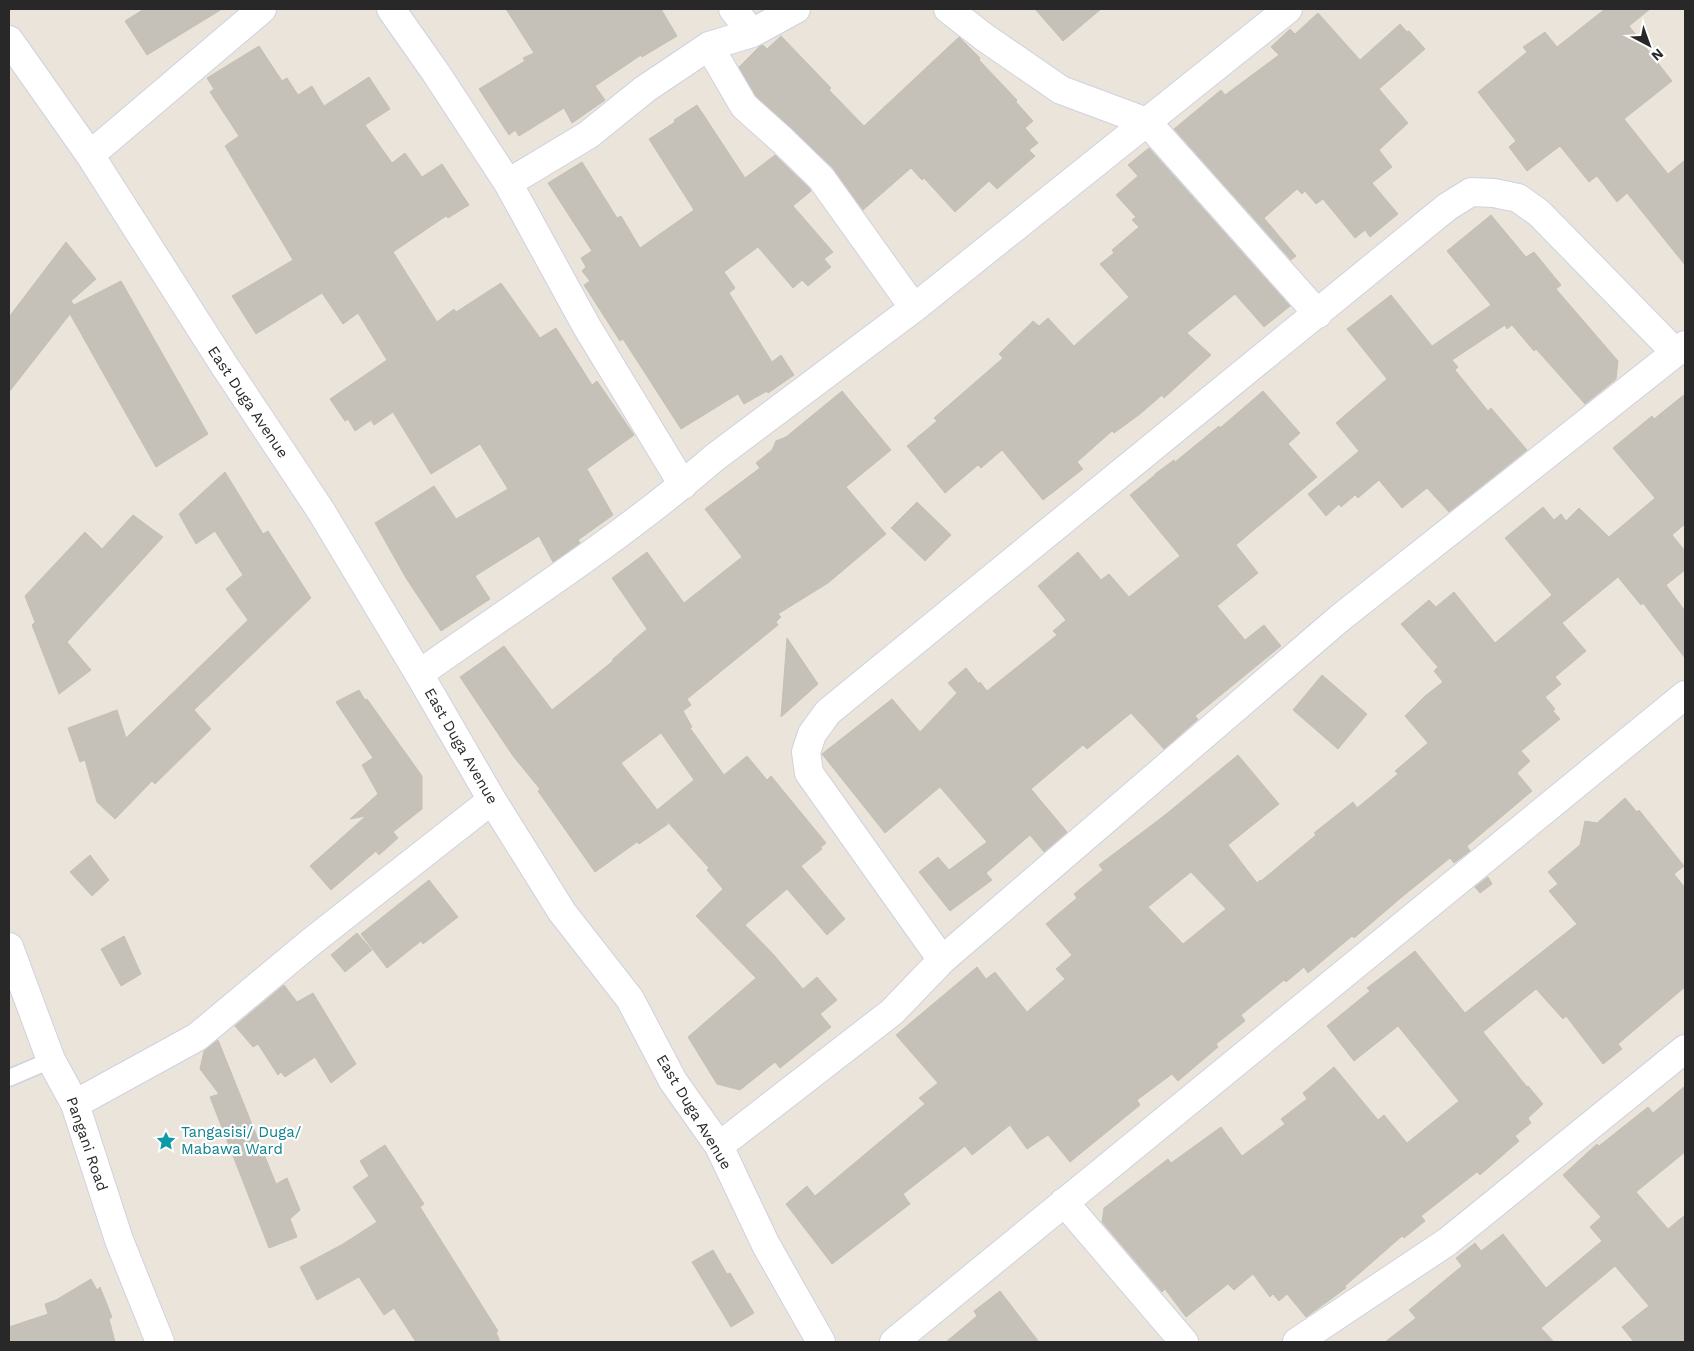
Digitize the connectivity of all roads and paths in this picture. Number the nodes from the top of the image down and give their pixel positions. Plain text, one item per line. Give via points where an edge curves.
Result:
1 (262, 9) edge
2 (390, 9) edge
3 (733, 9) edge
4 (796, 9) edge
5 (948, 9) edge
6 (1288, 9) edge
7 (752, 33) junction
8 (9, 40) edge
9 (709, 46) junction
10 (1147, 122) junction
11 (90, 155) junction
12 (508, 183) junction
13 (914, 308) junction
14 (1318, 314) junction
15 (1680, 349) edge
16 (683, 485) junction
17 (419, 674) junction
18 (1685, 695) edge
19 (492, 800) junction
20 (9, 947) edge
21 (942, 960) junction
22 (1685, 1049) edge
23 (51, 1060) junction
24 (9, 1078) edge
25 (75, 1104) junction
26 (719, 1146) junction
27 (1064, 1202) junction
28 (160, 1342) edge
29 (820, 1342) edge
30 (894, 1342) edge
31 (1184, 1342) edge
32 (1297, 1342) edge

1 - 11 street
2 - 12 street
3 - 7 street
4 - 7 street
5 - 10 street via 1062,90
6 - 10 street
7 - 9 street
8 - 11 street, East Duga Avenue
9 - 12 street via 645,89 588,135
9 - 13 street via 744,106 820,178
10 - 13 street
10 - 14 street
11 - 17 street, East Duga Avenue via 321,511
12 - 16 street via 587,327
13 - 16 street via 714,458
14 - 15 street via 1471,192 1494,193 1518,198 1539,213
14 - 21 street via 828,712 812,734 806,752 809,774
15 - 21 street via 1340,618
16 - 17 street via 632,525
17 - 19 street, East Duga Avenue
18 - 27 street
19 - 25 street via 311,942 197,1037
19 - 26 street, East Duga Avenue via 562,912 630,999 673,1081
20 - 23 street, Pangani Road
21 - 26 street via 892,1012
22 - 32 street via 1447,1242
23 - 24 lane
23 - 25 street, Pangani Road
25 - 28 street, Pangani Road via 119,1240
26 - 29 street, East Duga Avenue via 766,1245
27 - 30 street
27 - 31 street

